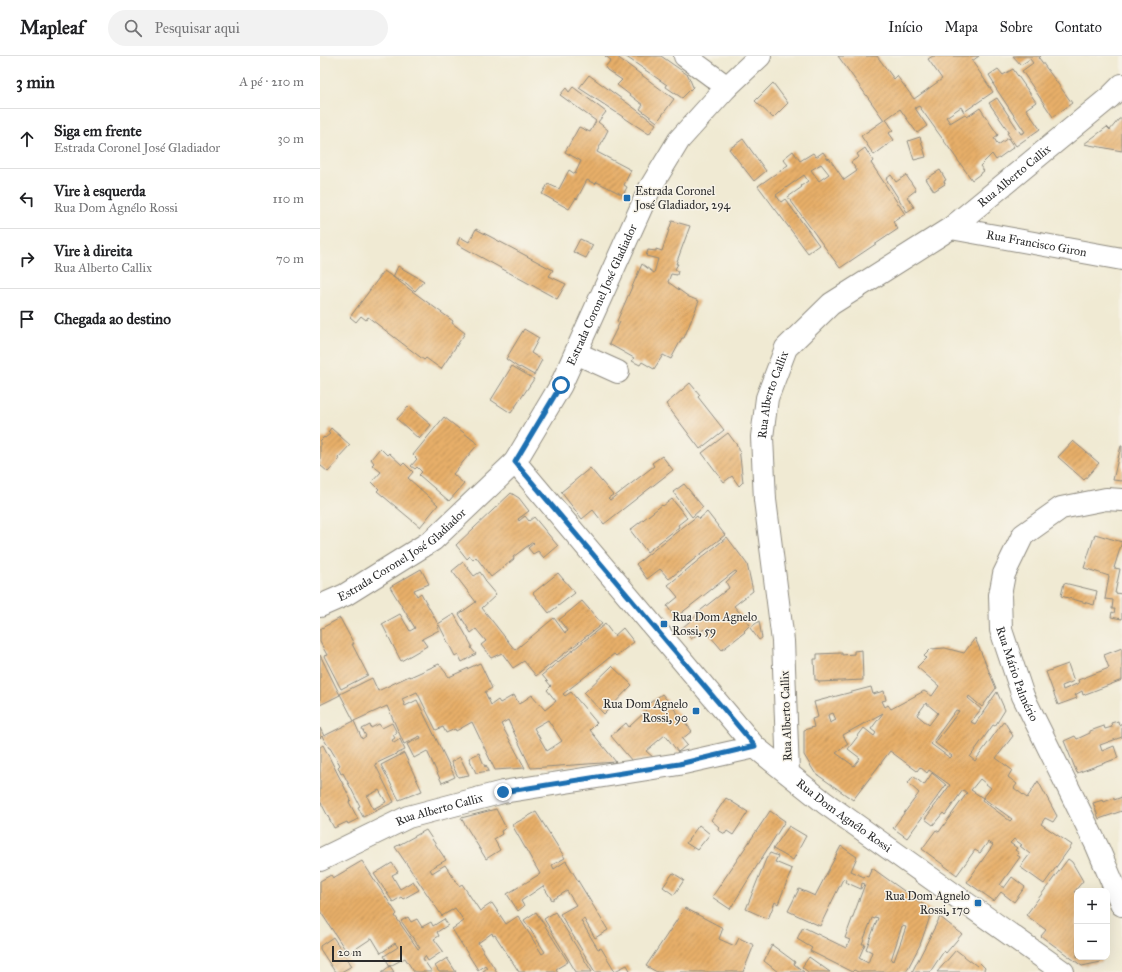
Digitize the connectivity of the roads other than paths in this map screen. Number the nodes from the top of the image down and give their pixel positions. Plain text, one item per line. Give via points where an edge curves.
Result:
1 (685, 56) edge
2 (760, 56) edge
3 (1122, 85) edge
4 (727, 87) junction
5 (952, 228) junction
6 (1122, 259) edge
7 (576, 353) junction
8 (618, 372) dead end
9 (515, 462) junction
10 (1122, 500) edge
11 (320, 606) edge
12 (755, 746) junction
13 (788, 773) junction
14 (320, 860) edge
15 (1122, 905) edge
16 (1063, 972) edge

1 - 4 street
2 - 4 street, Estrada Coronel José Gladiador
3 - 5 street, Rua Alberto Callix
4 - 7 street, Estrada Coronel José Gladiador via 679,140 650,188
5 - 6 street, Rua Francisco Giron
5 - 13 street, Rua Alberto Callix via 831,304 786,348 767,398 762,437 765,500 783,641
7 - 8 street
7 - 9 street, Estrada Coronel José Gladiador via 561,385
9 - 11 street, Estrada Coronel José Gladiador via 434,540 345,595
9 - 12 street, Rua Dom Agnélo Rossi
10 - 15 street, Rua Mário Palmério via 1106,498 1061,508 1023,536 1004,574 1000,595 1001,630 1023,696 1097,846
12 - 13 street, Rua Dom Agnélo Rossi
12 - 14 street, Rua Alberto Callix via 679,764 503,792 408,817
13 - 16 street, Rua Dom Agnélo Rossi via 825,803

